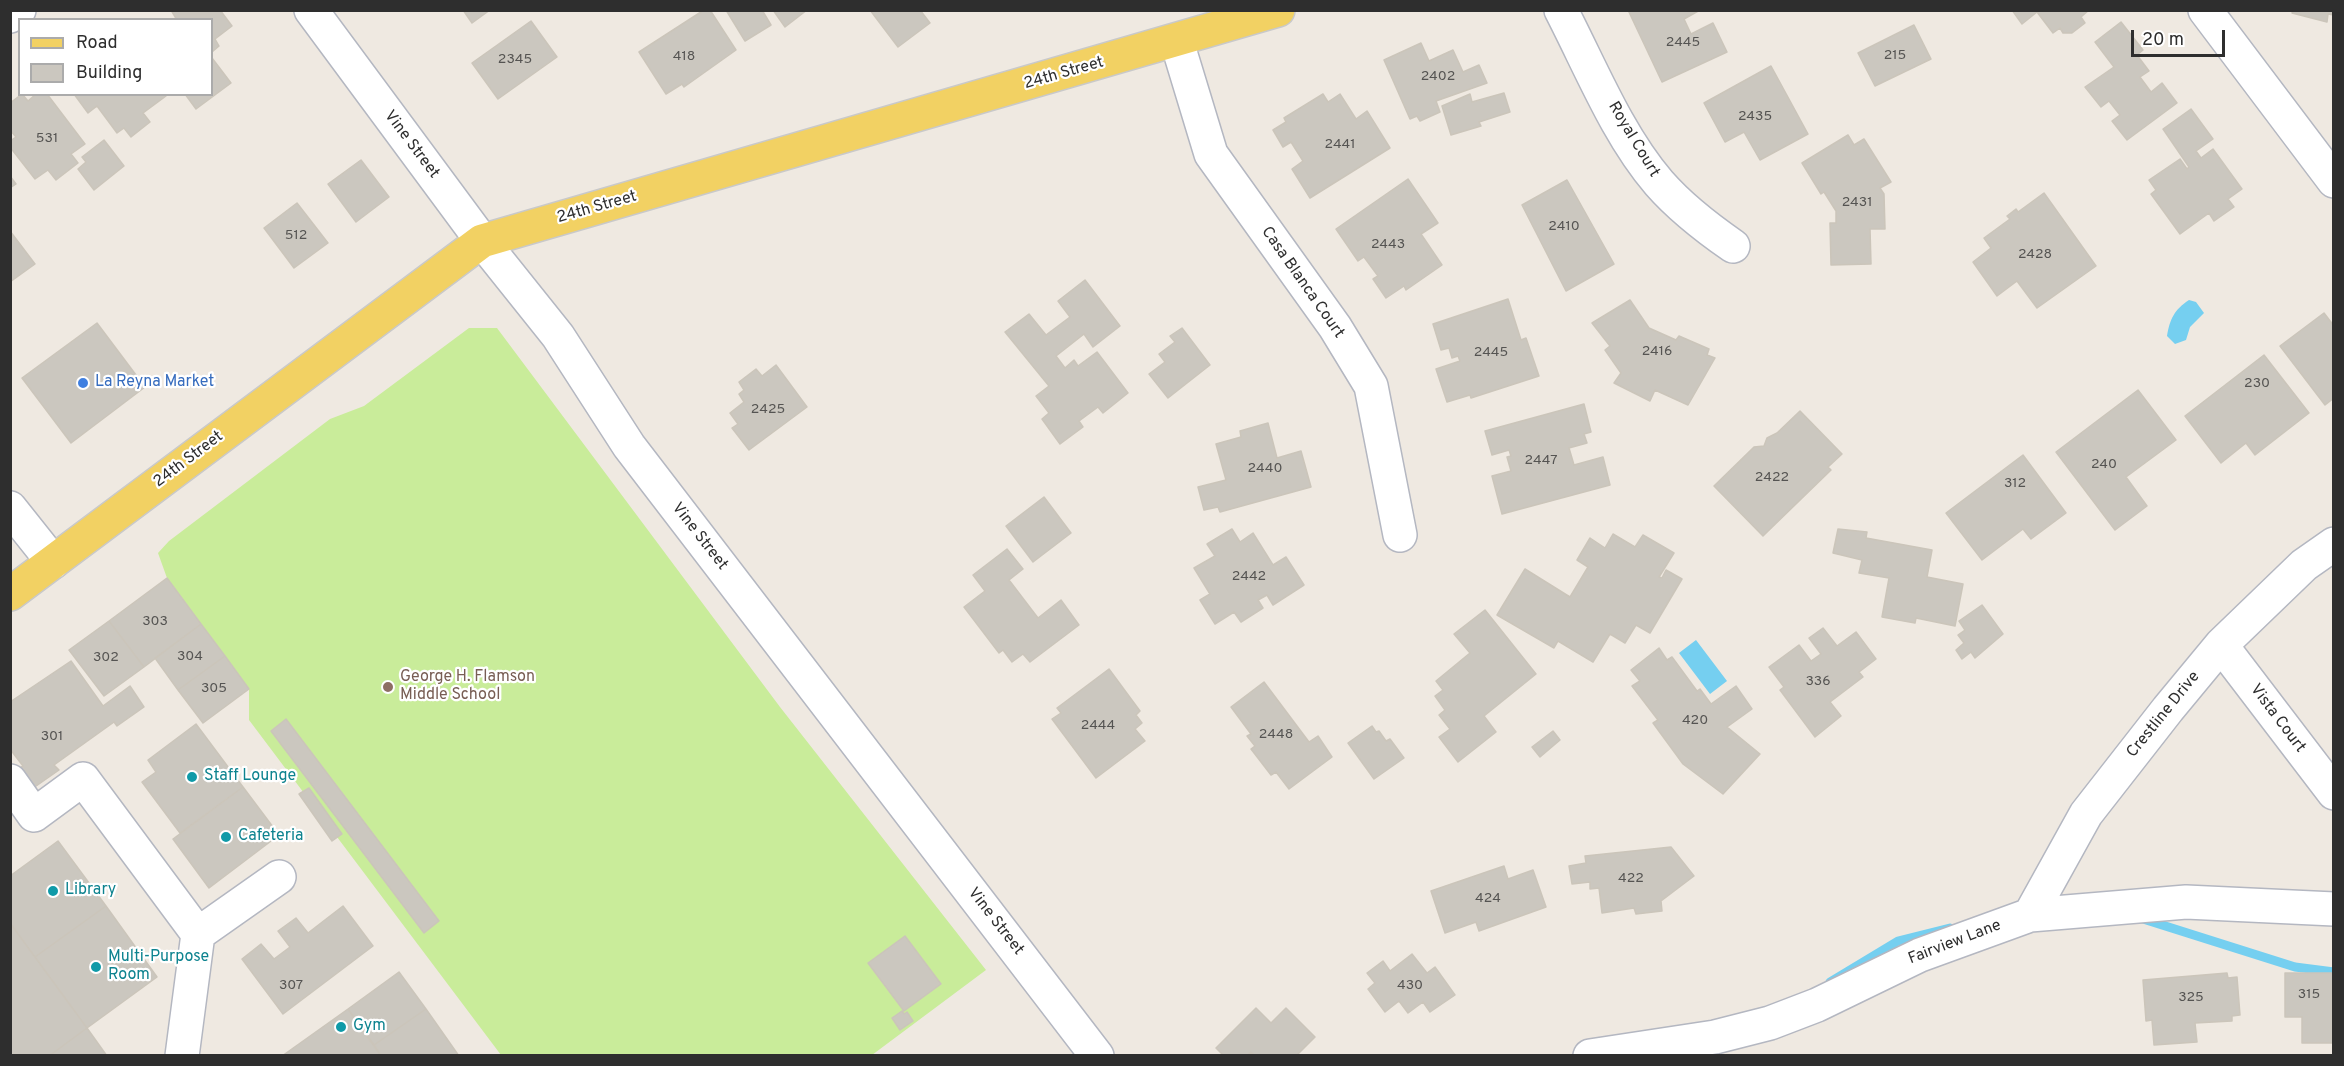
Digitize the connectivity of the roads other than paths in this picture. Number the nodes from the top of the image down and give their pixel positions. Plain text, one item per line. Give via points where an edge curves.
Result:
1 (19, 10) edge
2 (311, 10) edge
3 (1278, 10) edge
4 (1561, 10) edge
5 (2205, 10) edge
6 (10, 16) edge
7 (1177, 42) junction
8 (2334, 181) edge
9 (482, 241) junction
10 (1733, 246) dead end
11 (10, 508) edge
12 (1400, 535) dead end
13 (2334, 544) edge
14 (53, 562) junction
15 (10, 594) edge
16 (2221, 645) junction
17 (10, 781) edge
18 (2334, 793) edge
19 (279, 877) dead end
20 (2334, 909) edge
21 (2030, 915) junction
22 (198, 934) junction
23 (182, 1056) edge
24 (1097, 1056) edge
25 (1590, 1056) edge

1 - 6 street
2 - 9 street, Vine Street
3 - 7 main road, 24th Street
4 - 10 street, Royal Court via 1631,144 1660,184
5 - 8 street
7 - 9 main road, 24th Street
7 - 12 street, Casa Blanca Court via 1211,154 1335,327 1371,386
9 - 14 main road, 24th Street
9 - 24 street, Vine Street via 558,336 629,446
11 - 14 street
13 - 16 street, Crestline Drive via 2304,565
14 - 15 main road, 24th Street
16 - 18 street, Vista Court
16 - 21 street, Crestline Drive via 2086,814
17 - 22 street via 34,815 83,780
19 - 22 street
20 - 21 street, Fairview Lane via 2186,902
21 - 25 street, Fairview Lane via 1920,955 1817,1005 1770,1023 1715,1037
22 - 23 street

